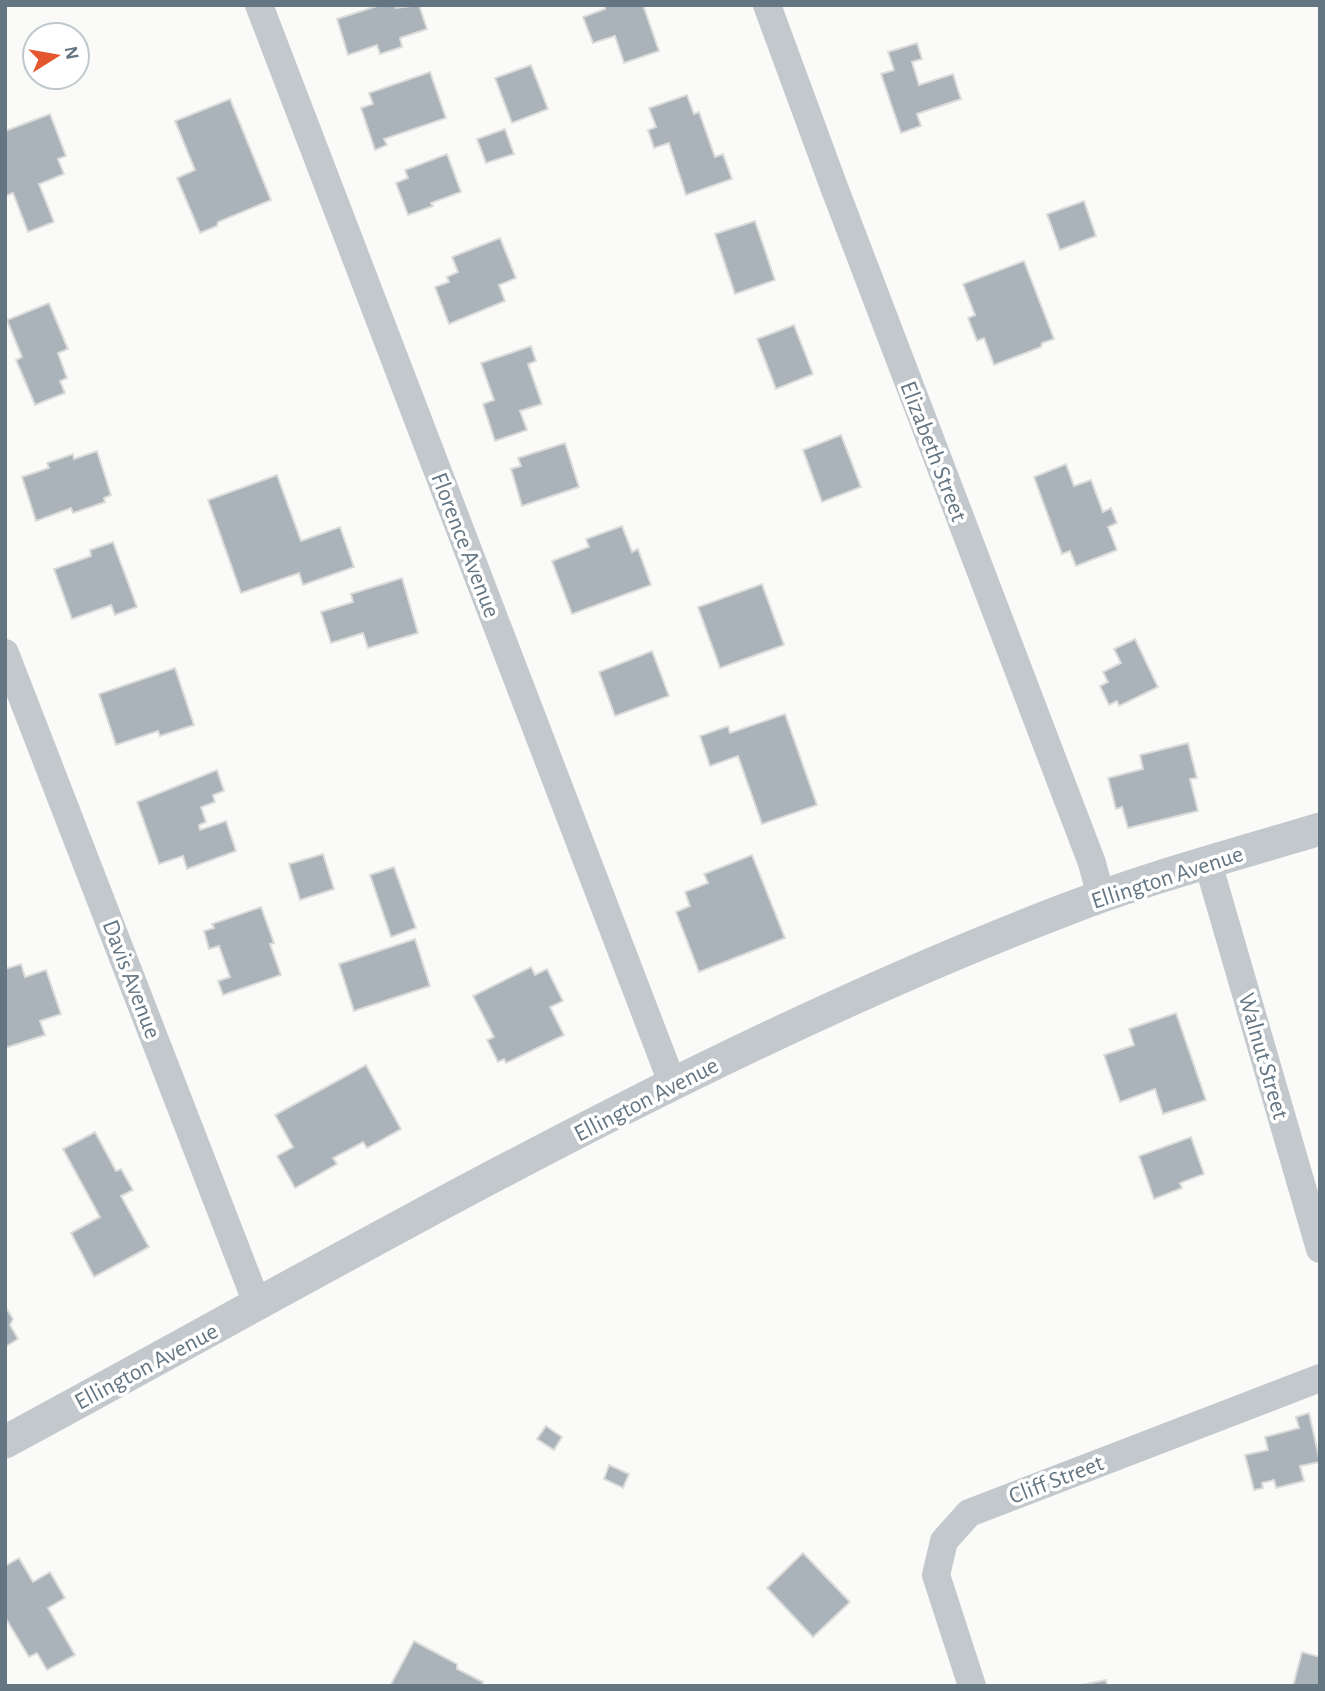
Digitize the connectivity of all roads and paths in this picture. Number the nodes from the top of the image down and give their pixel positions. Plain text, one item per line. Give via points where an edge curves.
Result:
1 (259, 5) edge
2 (767, 5) edge
3 (5, 653) edge
4 (1320, 829) edge
5 (1208, 863) junction
6 (1101, 897) junction
7 (673, 1085) junction
8 (1320, 1249) edge
9 (258, 1306) junction
10 (1320, 1378) edge
11 (5, 1442) edge
12 (972, 1686) edge

1 - 7 street, Florence Avenue
2 - 6 street, Elizabeth Street
3 - 9 street, Davis Avenue
4 - 5 street, Ellington Avenue
5 - 6 street, Ellington Avenue
5 - 8 street, Walnut Street
6 - 7 street, Ellington Avenue via 907,974
7 - 9 street, Ellington Avenue
9 - 11 street, Ellington Avenue
10 - 12 street, Cliff Street via 969,1513 944,1541 936,1575

